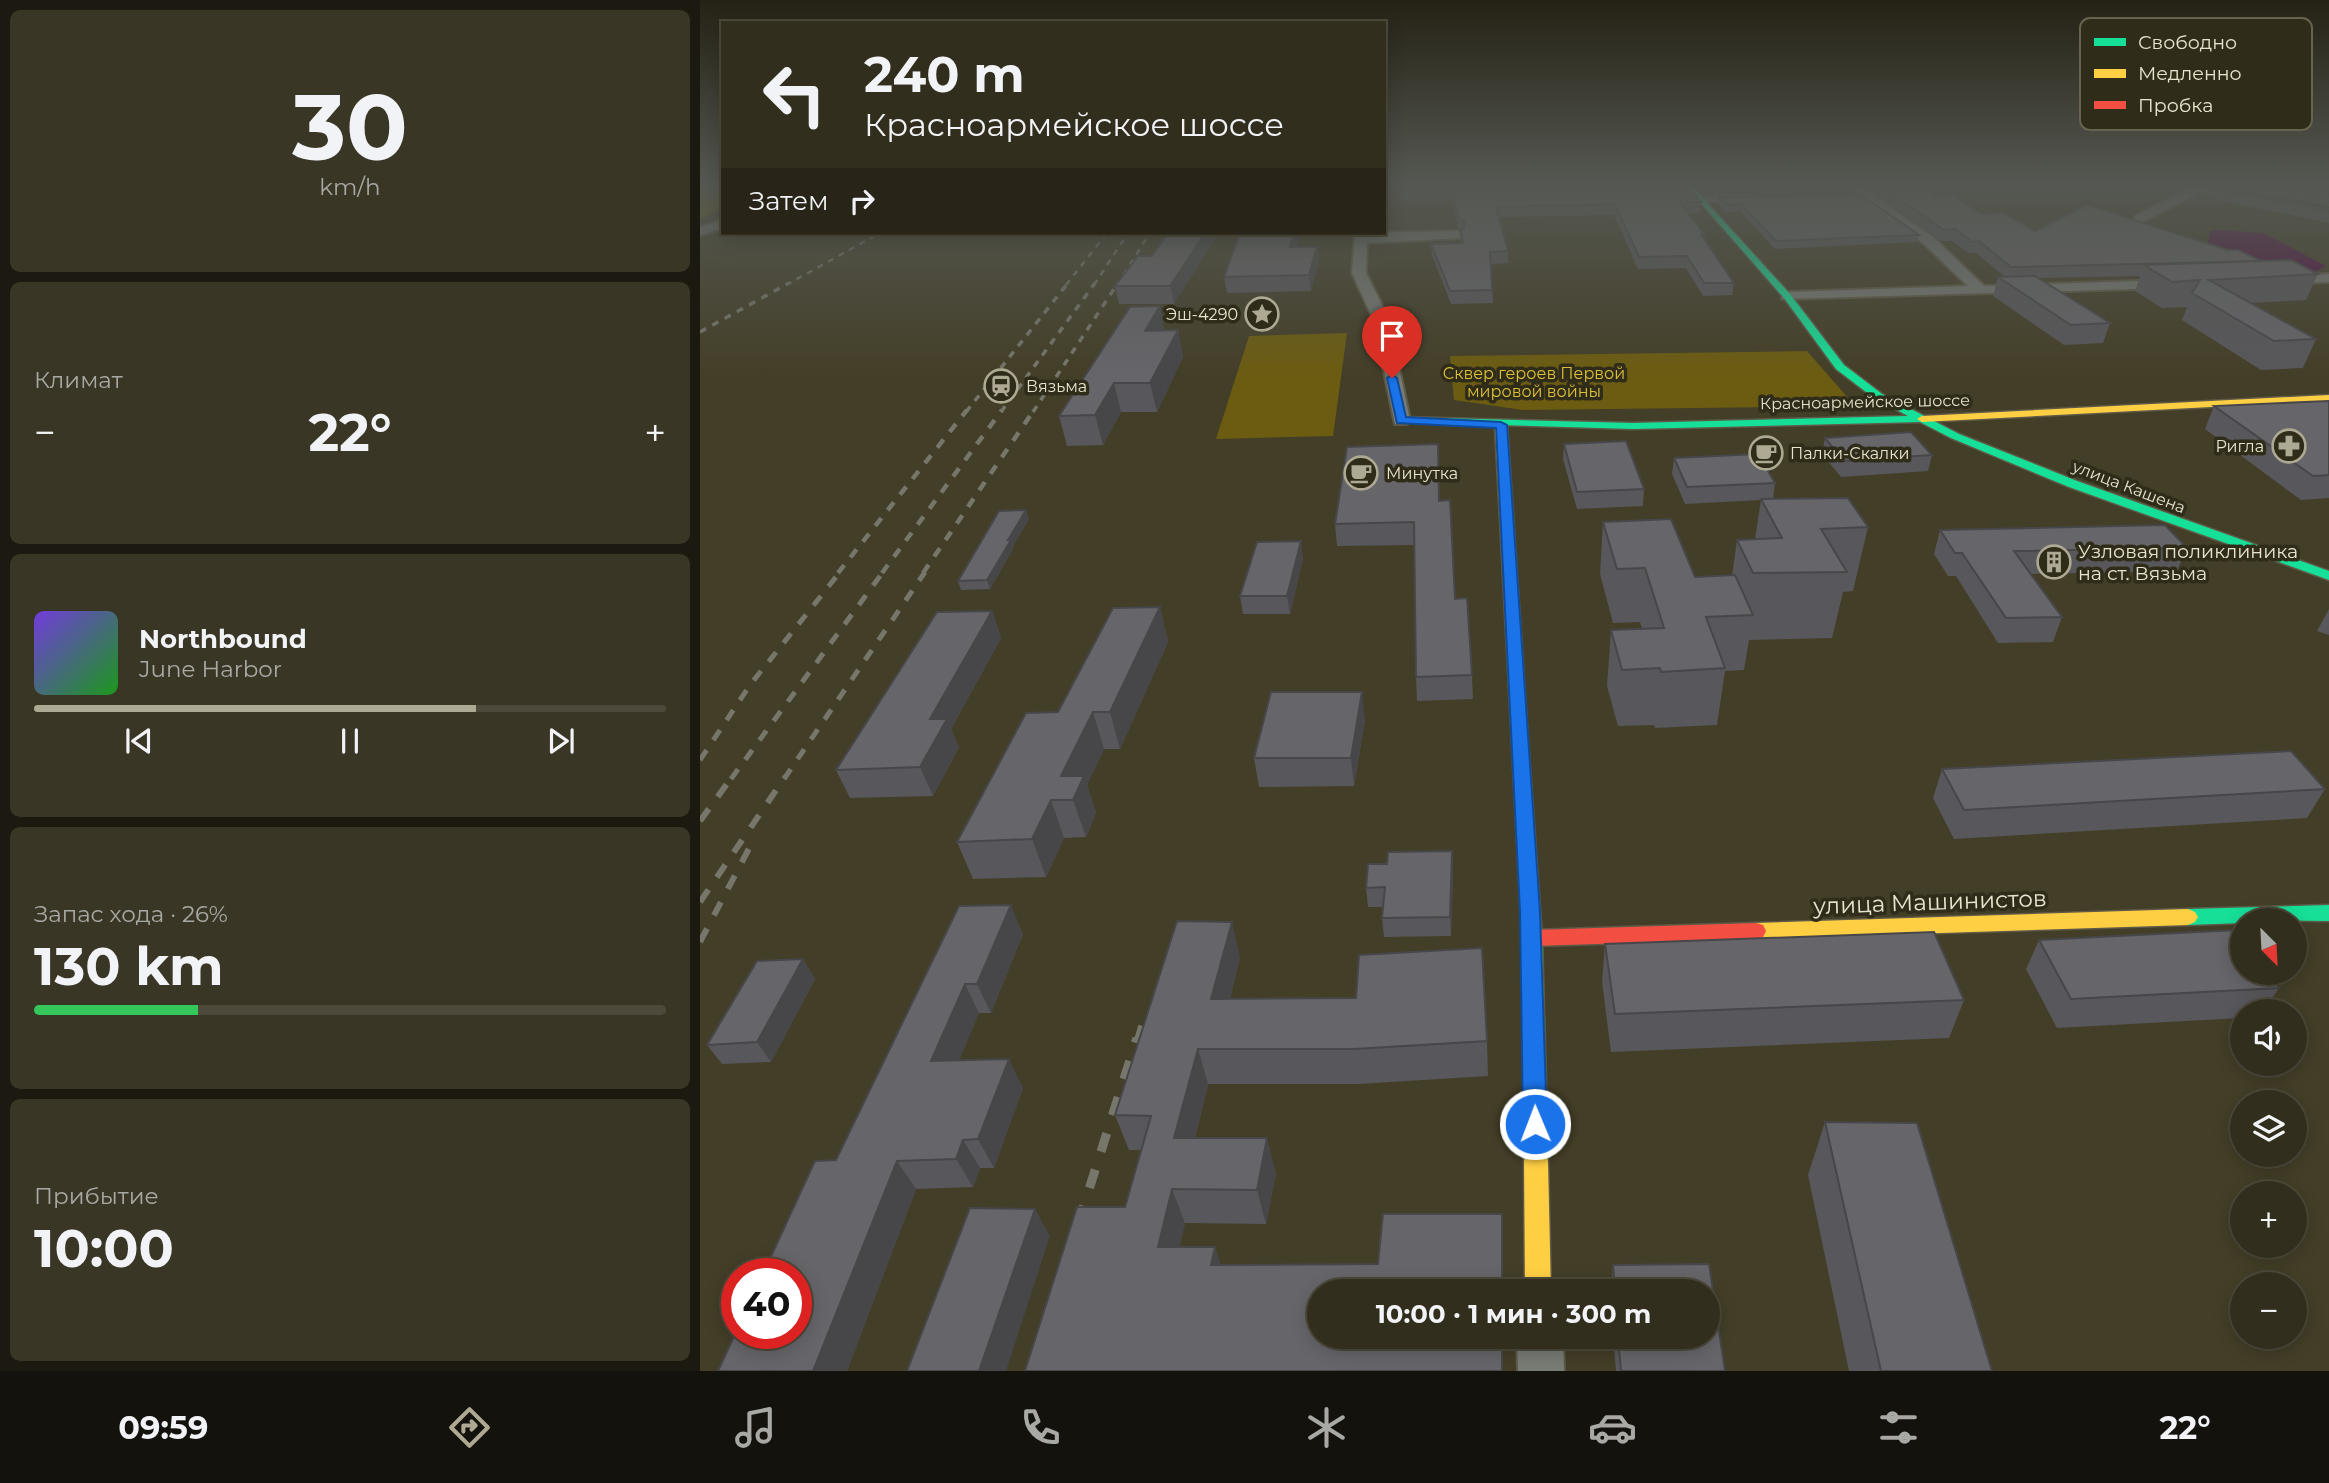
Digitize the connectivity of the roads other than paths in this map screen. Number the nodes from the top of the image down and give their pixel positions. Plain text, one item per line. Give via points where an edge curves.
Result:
1 (1360, 248) edge
2 (1744, 248) edge
3 (1936, 248) edge
4 (2329, 278) edge
5 (2260, 281) edge
6 (2190, 284) edge
7 (1981, 291) junction
8 (1787, 296) junction
9 (2329, 398) edge
10 (1401, 420) joint
11 (1921, 420) junction
12 (1501, 425) junction
13 (2329, 576) edge
14 (2329, 913) edge
15 (1532, 937) junction
16 (1538, 1279) edge
17 (1540, 1349) edge
18 (1541, 1371) edge

1 - 10 street via 1359,273 1381,318
2 - 8 street, улица Кашена
3 - 7 street
4 - 5 street
6 - 7 street
7 - 8 street
8 - 11 street, улица Кашена via 1840,367
9 - 11 street, Красноармейское шоссе
10 - 12 street, Красноармейское шоссе
11 - 12 street, Красноармейское шоссе
11 - 13 street, улица Кашена via 2073,484
12 - 15 street
14 - 15 street, улица Машинистов
15 - 16 street
17 - 18 street

